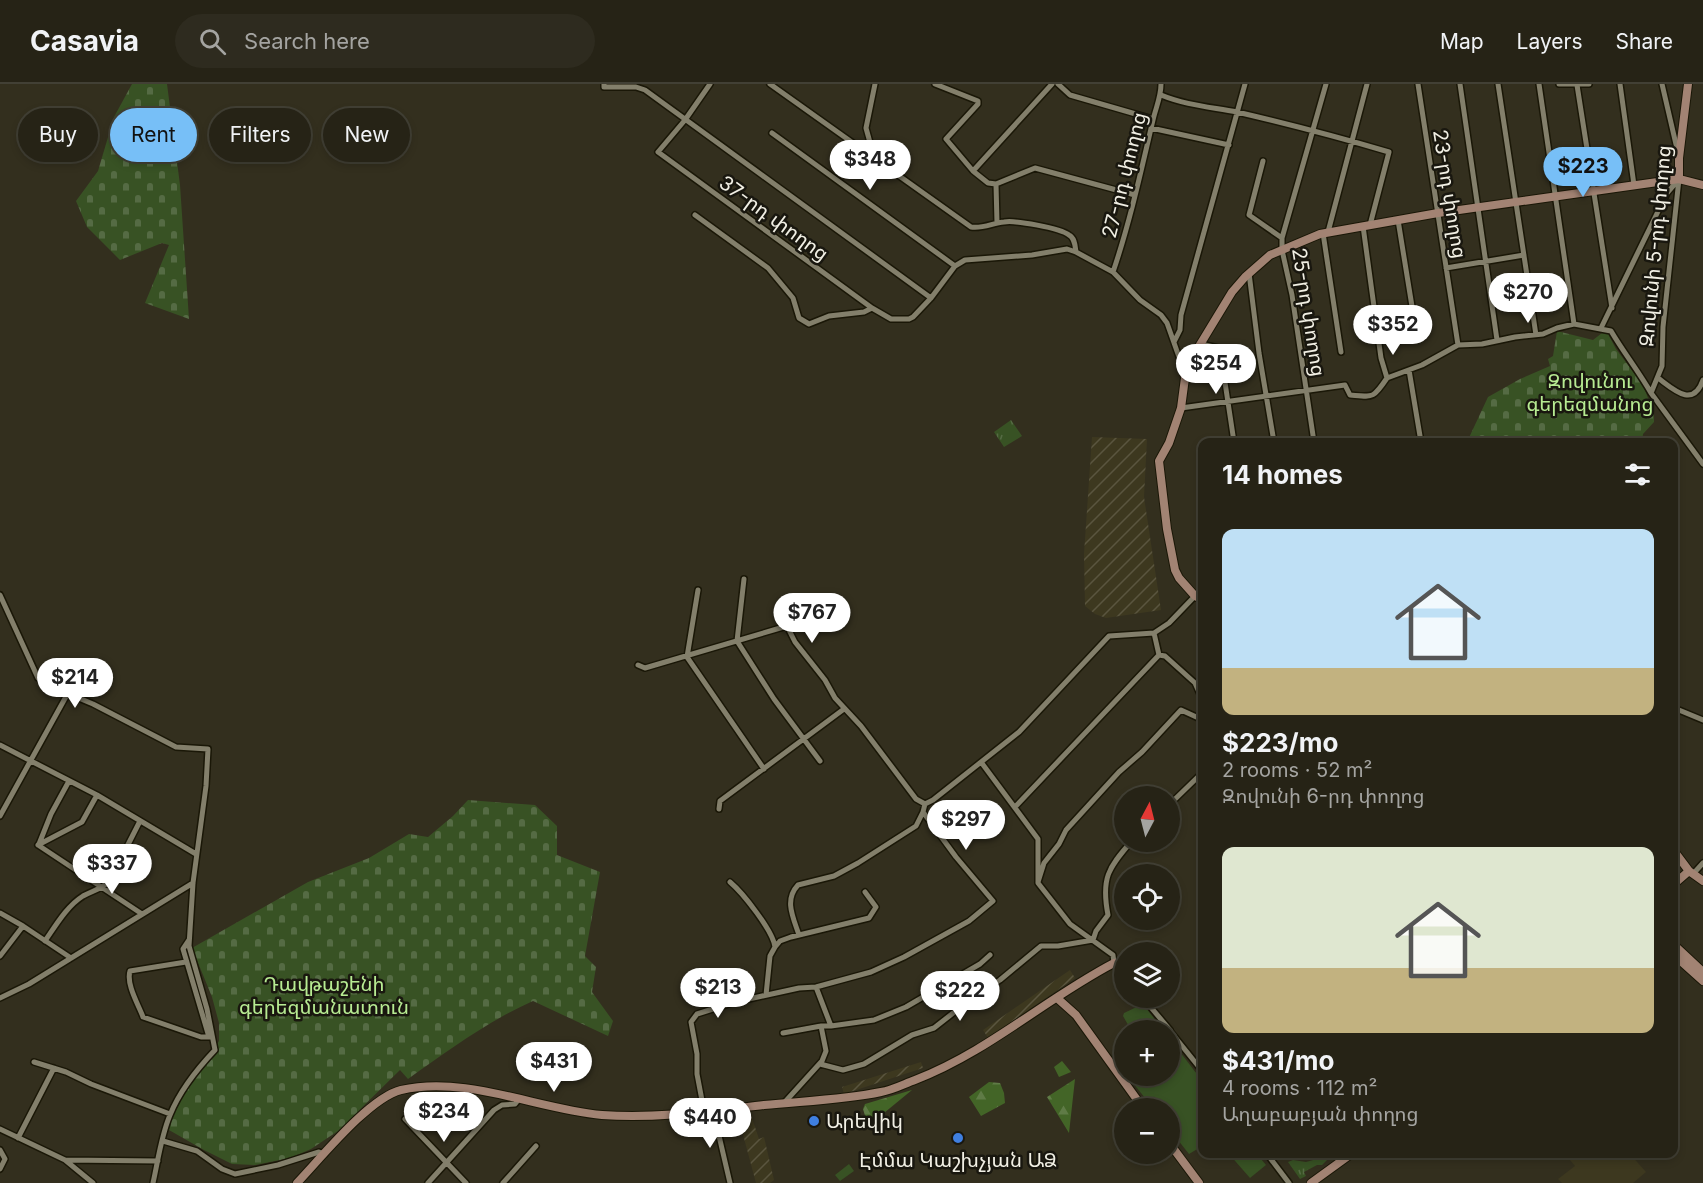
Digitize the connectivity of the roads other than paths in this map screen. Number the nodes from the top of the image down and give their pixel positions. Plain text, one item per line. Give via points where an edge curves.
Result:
1 (710, 84) edge
2 (770, 84) edge
3 (875, 84) edge
4 (935, 84) edge
5 (1052, 84) edge
6 (1058, 84) edge
7 (1161, 84) edge
8 (1245, 84) edge
9 (1326, 84) edge
10 (1368, 84) edge
11 (1418, 84) edge
12 (1460, 84) edge
13 (1498, 84) edge
14 (1539, 84) edge
15 (1559, 84) edge
16 (1584, 84) edge
17 (1589, 84) edge
18 (1620, 84) edge
19 (1662, 84) edge
20 (1688, 84) edge
21 (604, 85) edge
22 (1577, 85) edge
23 (1161, 95) junction
24 (1238, 113) junction
25 (1153, 119) junction
26 (685, 120) junction
27 (1151, 128) junction
28 (1313, 130) junction
29 (772, 133) dead end
30 (1353, 141) junction
31 (1229, 145) junction
32 (874, 158) junction
33 (1679, 158) junction
34 (1263, 161) dead end
35 (973, 171) junction
36 (1679, 179) junction
37 (996, 184) junction
38 (1634, 185) junction
39 (1703, 185) edge
40 (1593, 190) junction
41 (1134, 195) junction
42 (1554, 196) junction
43 (1515, 202) junction
44 (1476, 208) junction
45 (1437, 213) junction
46 (695, 215) dead end
47 (1398, 220) junction
48 (997, 223) junction
49 (1366, 225) junction
50 (1325, 233) junction
51 (1282, 237) junction
52 (1282, 250) junction
53 (1076, 252) junction
54 (1524, 255) junction
55 (1485, 260) junction
56 (954, 266) junction
57 (1446, 268) junction
58 (1113, 272) junction
59 (1249, 273) junction
60 (931, 298) junction
61 (872, 308) junction
62 (1612, 308) junction
63 (1574, 324) junction
64 (1601, 328) junction
65 (1416, 331) dead end
66 (1536, 335) junction
67 (1497, 340) junction
68 (1174, 342) junction
69 (1201, 344) junction
70 (1458, 345) junction
71 (1341, 352) dead end
72 (1409, 370) junction
73 (1184, 371) junction
74 (1387, 378) junction
75 (1658, 378) junction
76 (1703, 380) edge
77 (1306, 390) junction
78 (1652, 393) junction
79 (1268, 396) junction
80 (1229, 401) junction
81 (1180, 408) junction
82 (1234, 438) edge
83 (1273, 438) edge
84 (1313, 438) edge
85 (1420, 438) edge
86 (1703, 464) edge
87 (744, 579) dead end
88 (698, 590) dead end
89 (0, 596) edge
90 (1198, 597) edge
91 (1198, 599) edge
92 (1154, 633) junction
93 (737, 641) junction
94 (1159, 655) junction
95 (687, 657) junction
96 (638, 665) dead end
97 (1198, 688) edge
98 (68, 693) junction
99 (844, 709) junction
100 (1678, 710) edge
101 (1198, 718) edge
102 (1703, 720) edge
103 (804, 739) junction
104 (0, 745) edge
105 (30, 760) junction
106 (820, 761) dead end
107 (981, 762) junction
108 (764, 769) junction
109 (1198, 777) edge
110 (69, 781) junction
111 (1180, 794) edge
112 (96, 795) junction
113 (924, 804) junction
114 (1015, 807) junction
115 (719, 809) dead end
116 (923, 812) junction
117 (0, 816) edge
118 (140, 821) junction
119 (38, 845) junction
120 (1122, 852) edge
121 (196, 854) junction
122 (1678, 856) edge
123 (1703, 863) edge
124 (1691, 872) junction
125 (1678, 881) edge
126 (1703, 881) edge
127 (730, 882) dead end
128 (193, 883) junction
129 (1038, 883) junction
130 (103, 888) junction
131 (865, 892) dead end
132 (0, 913) edge
133 (142, 914) junction
134 (22, 926) junction
135 (799, 935) junction
136 (190, 940) junction
137 (1093, 940) junction
138 (45, 941) junction
139 (775, 947) junction
140 (1678, 949) edge
141 (990, 955) dead end
142 (0, 956) edge
143 (71, 958) junction
144 (1678, 959) edge
145 (186, 962) junction
146 (1114, 963) joint
147 (1703, 972) edge
148 (1703, 981) edge
149 (816, 987) junction
150 (766, 995) junction
151 (0, 998) edge
152 (1057, 998) junction
153 (1151, 1008) edge
154 (1161, 1020) edge
155 (821, 1026) junction
156 (831, 1026) junction
157 (783, 1033) dead end
158 (211, 1037) junction
159 (1180, 1043) edge
160 (34, 1062) dead end
161 (820, 1064) junction
162 (1198, 1066) edge
163 (54, 1068) junction
164 (1136, 1098) edge
165 (519, 1099) junction
166 (784, 1103) junction
167 (708, 1111) junction
168 (170, 1114) junction
169 (405, 1119) dead end
170 (0, 1129) edge
171 (18, 1138) junction
172 (163, 1141) junction
173 (536, 1146) dead end
174 (0, 1150) edge
175 (325, 1154) junction
176 (1180, 1157) edge
177 (1270, 1158) edge
178 (1345, 1158) edge
179 (1351, 1158) edge
180 (65, 1160) junction
181 (158, 1161) junction
182 (447, 1164) junction
183 (0, 1168) edge
184 (93, 1183) edge
185 (153, 1183) edge
186 (297, 1183) edge
187 (428, 1183) edge
188 (466, 1183) edge
189 (503, 1183) edge
190 (730, 1183) edge
191 (1199, 1183) edge
192 (1289, 1183) edge
193 (1311, 1183) edge
194 (1317, 1183) edge

1 - 26 street
2 - 32 street
3 - 32 street via 866,128
4 - 35 street via 978,101 946,139
5 - 35 street
6 - 25 street via 1070,95
7 - 23 street, 27-րդ փողոց
8 - 24 street
9 - 28 street, 25-րդ փողոց
10 - 30 street
11 - 45 street, 23-րդ փողոց
12 - 44 street
13 - 43 street
14 - 42 street
15 - 22 street
16 - 17 street
16 - 22 street
18 - 38 street
19 - 33 street
20 - 33 street, Զովունի 5-րդ փողոց
21 - 26 street via 645,90
22 - 40 street
23 - 24 street
23 - 25 street, 27-րդ փողոց
24 - 28 street
24 - 31 street
25 - 27 street, 27-րդ փողոց
26 - 60 street
26 - 61 street, 37-րդ փողոց via 658,152
27 - 31 street
27 - 41 street, 27-րդ փողոց
28 - 30 street
28 - 51 street, 25-րդ փողոց
29 - 56 street
30 - 49 street via 1389,152
30 - 50 street
31 - 68 street
32 - 48 street via 971,227
33 - 36 street, Զովունի 5-րդ փողոց
34 - 51 street via 1249,215
35 - 37 street via 988,183
36 - 38 street
36 - 39 street
36 - 62 street via 1667,193
36 - 75 street, Զովունի 5-րդ փողոց
37 - 41 street via 1035,168
37 - 48 street
38 - 40 street
40 - 42 street
40 - 62 street
41 - 58 street, 27-րդ փողոց
42 - 43 street
42 - 63 street
43 - 44 street
43 - 54 street
44 - 45 street
44 - 55 street
45 - 47 street
45 - 57 street, 23-րդ փողոց
46 - 61 street via 768,268 793,298 804,323
47 - 49 street
47 - 65 street
48 - 53 street via 1020,222 1064,233 1072,237
49 - 50 street
49 - 74 street via 1381,358
50 - 52 street
50 - 71 street
51 - 52 street, 25-րդ փողոց
52 - 59 street
52 - 77 street, 25-րդ փողոց
53 - 56 street via 1066,249 975,258
53 - 58 street
54 - 55 street
54 - 66 street
55 - 57 street
55 - 67 street
56 - 60 street, 37-րդ փողոց
57 - 70 street, 23-րդ փողոց
58 - 68 street via 1161,315
59 - 69 street via 1232,292
59 - 79 street
60 - 61 street, 37-րդ փողոց via 909,319 891,319
62 - 64 street
63 - 64 street
63 - 66 street
64 - 78 street via 1611,331
66 - 67 street
67 - 70 street
68 - 73 street
69 - 73 street
69 - 80 street via 1218,348
70 - 72 street
72 - 74 street
72 - 85 street
73 - 81 street
74 - 77 street via 1370,397 1350,394 1346,385
75 - 76 street via 1686,396 1696,392
75 - 78 street, Զովունի 5-րդ փողոց
77 - 79 street
77 - 84 street, 25-րդ փողոց
78 - 86 street
79 - 80 street
79 - 83 street
80 - 81 street
80 - 82 street
81 - 90 street via 1159,461 1172,559 1179,578
87 - 93 street
88 - 95 street
89 - 98 street via 38,678
91 - 92 street
92 - 94 street
92 - 107 street via 1109,636 1019,732
93 - 95 street
93 - 99 street via 787,626
93 - 103 street
94 - 97 street via 1165,656
94 - 114 street
95 - 96 street via 645,668
95 - 108 street
98 - 105 street
98 - 121 street via 176,747 208,749
99 - 103 street
99 - 113 street
100 - 102 street
101 - 129 street via 1181,710 1119,772 1066,830 1044,863
103 - 106 street
103 - 108 street
104 - 105 street
105 - 110 street
105 - 117 street
107 - 113 street
107 - 114 street
108 - 115 street via 720,801
109 - 111 street
110 - 112 street
110 - 119 street
112 - 118 street
112 - 119 street via 82,822
113 - 116 street
114 - 129 street via 1038,839
116 - 135 street via 916,825 858,863 834,876 798,885 790,897 790,907
116 - 149 street via 993,901 969,921 904,957 871,972
118 - 121 street
118 - 130 street
119 - 130 street
120 - 137 street via 1111,865 1104,894 1108,915
121 - 128 street
122 - 124 street
123 - 124 street
124 - 125 street
124 - 126 street
127 - 139 street via 772,937
128 - 133 street
128 - 136 street
129 - 137 street via 1070,924
130 - 133 street
130 - 138 street via 76,902
131 - 135 street via 876,907 869,918
132 - 134 street
133 - 143 street
134 - 138 street
134 - 142 street
135 - 139 street via 780,941
136 - 145 street via 183,948
136 - 158 street
137 - 146 street via 1113,955
137 - 161 street via 1041,946 934,1028 912,1035 864,1064 843,1070
138 - 143 street
139 - 150 street via 770,956
140 - 147 street
141 - 156 street via 906,1007 874,1020
143 - 151 street
144 - 148 street
145 - 158 street
145 - 158 street via 130,971 131,986 143,1017 183,1032
146 - 152 street
149 - 150 street
149 - 156 street
150 - 167 street via 697,1014 691,1022 697,1074
152 - 164 street via 1076,1015
152 - 166 street via 999,1037 935,1072 883,1092
153 - 154 street
155 - 156 street
155 - 157 street
155 - 161 street via 826,1051
158 - 168 street via 215,1050 186,1084
159 - 162 street
160 - 163 street
161 - 166 street
163 - 168 street
163 - 171 street
165 - 167 street via 600,1114 642,1116
165 - 175 street via 442,1086 399,1090 356,1121
165 - 182 street via 494,1110
166 - 167 street
167 - 190 street
168 - 172 street
169 - 182 street
170 - 171 street
171 - 180 street
172 - 175 street via 197,1151 235,1174 318,1152
172 - 181 street
173 - 189 street
174 - 183 street via 5,1159
175 - 186 street
176 - 191 street
177 - 192 street
178 - 193 street
179 - 194 street
180 - 181 street
180 - 184 street
181 - 185 street
182 - 187 street
182 - 188 street

